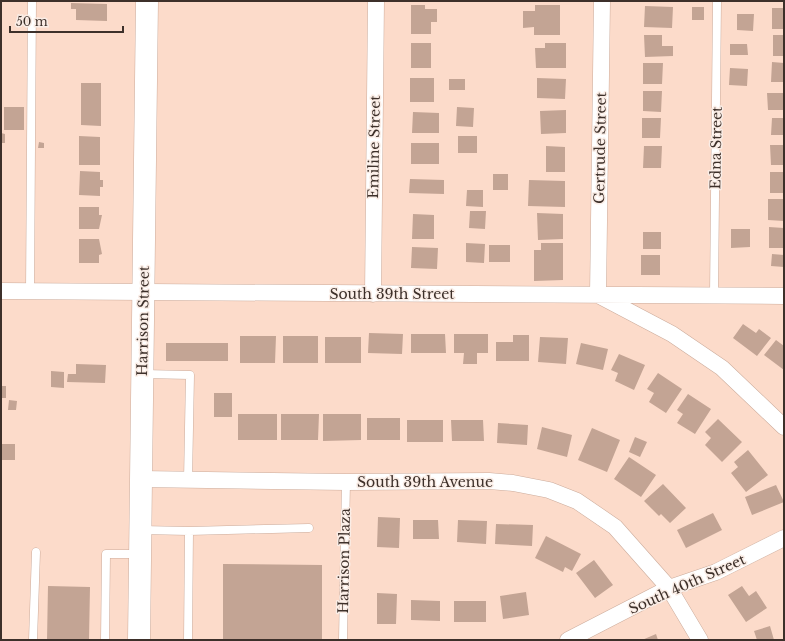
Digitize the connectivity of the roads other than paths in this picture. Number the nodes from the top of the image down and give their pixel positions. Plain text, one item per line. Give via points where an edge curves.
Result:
1 (32, 1) edge
2 (146, 1) edge
3 (376, 1) edge
4 (602, 1) edge
5 (717, 1) edge
6 (1, 291) edge
7 (30, 292) junction
8 (143, 292) junction
9 (373, 294) junction
10 (598, 295) junction
11 (714, 295) junction
12 (784, 296) edge
13 (142, 374) junction
14 (784, 427) edge
15 (141, 479) junction
16 (188, 480) junction
17 (346, 482) junction
18 (309, 528) dead end
19 (141, 530) junction
20 (189, 531) junction
21 (784, 538) edge
22 (36, 552) dead end
23 (140, 554) junction
24 (669, 588) junction
25 (33, 640) edge
26 (105, 640) edge
27 (139, 640) edge
28 (188, 640) edge
29 (343, 640) edge
30 (568, 640) edge
31 (700, 640) edge

1 - 7 lane
2 - 8 main road, Harrison Street
3 - 9 street, Emiline Street
4 - 10 street, Gertrude Street
5 - 11 lane, Edna Street
6 - 7 street, South 39th Street
7 - 8 street, South 39th Street
8 - 9 street, South 39th Street
8 - 13 main road, Harrison Street
9 - 10 street, South 39th Street
10 - 11 street, South 39th Street
10 - 14 street via 672,334 722,368
11 - 12 street, South 39th Street
13 - 15 main road, Harrison Street
13 - 16 lane via 190,375
15 - 16 street, South 39th Avenue
15 - 19 main road, Harrison Street
16 - 17 street, South 39th Avenue
17 - 24 street, South 39th Avenue via 489,481 549,490 577,502 615,526
17 - 29 lane, Harrison Plaza
18 - 20 lane
19 - 20 lane
19 - 23 main road, Harrison Street
20 - 28 lane
21 - 24 street, South 40th Street via 716,572
22 - 25 lane
23 - 26 lane via 106,554
23 - 27 main road, Harrison Street
24 - 30 street, South 40th Street
24 - 31 street, South 39th Avenue

